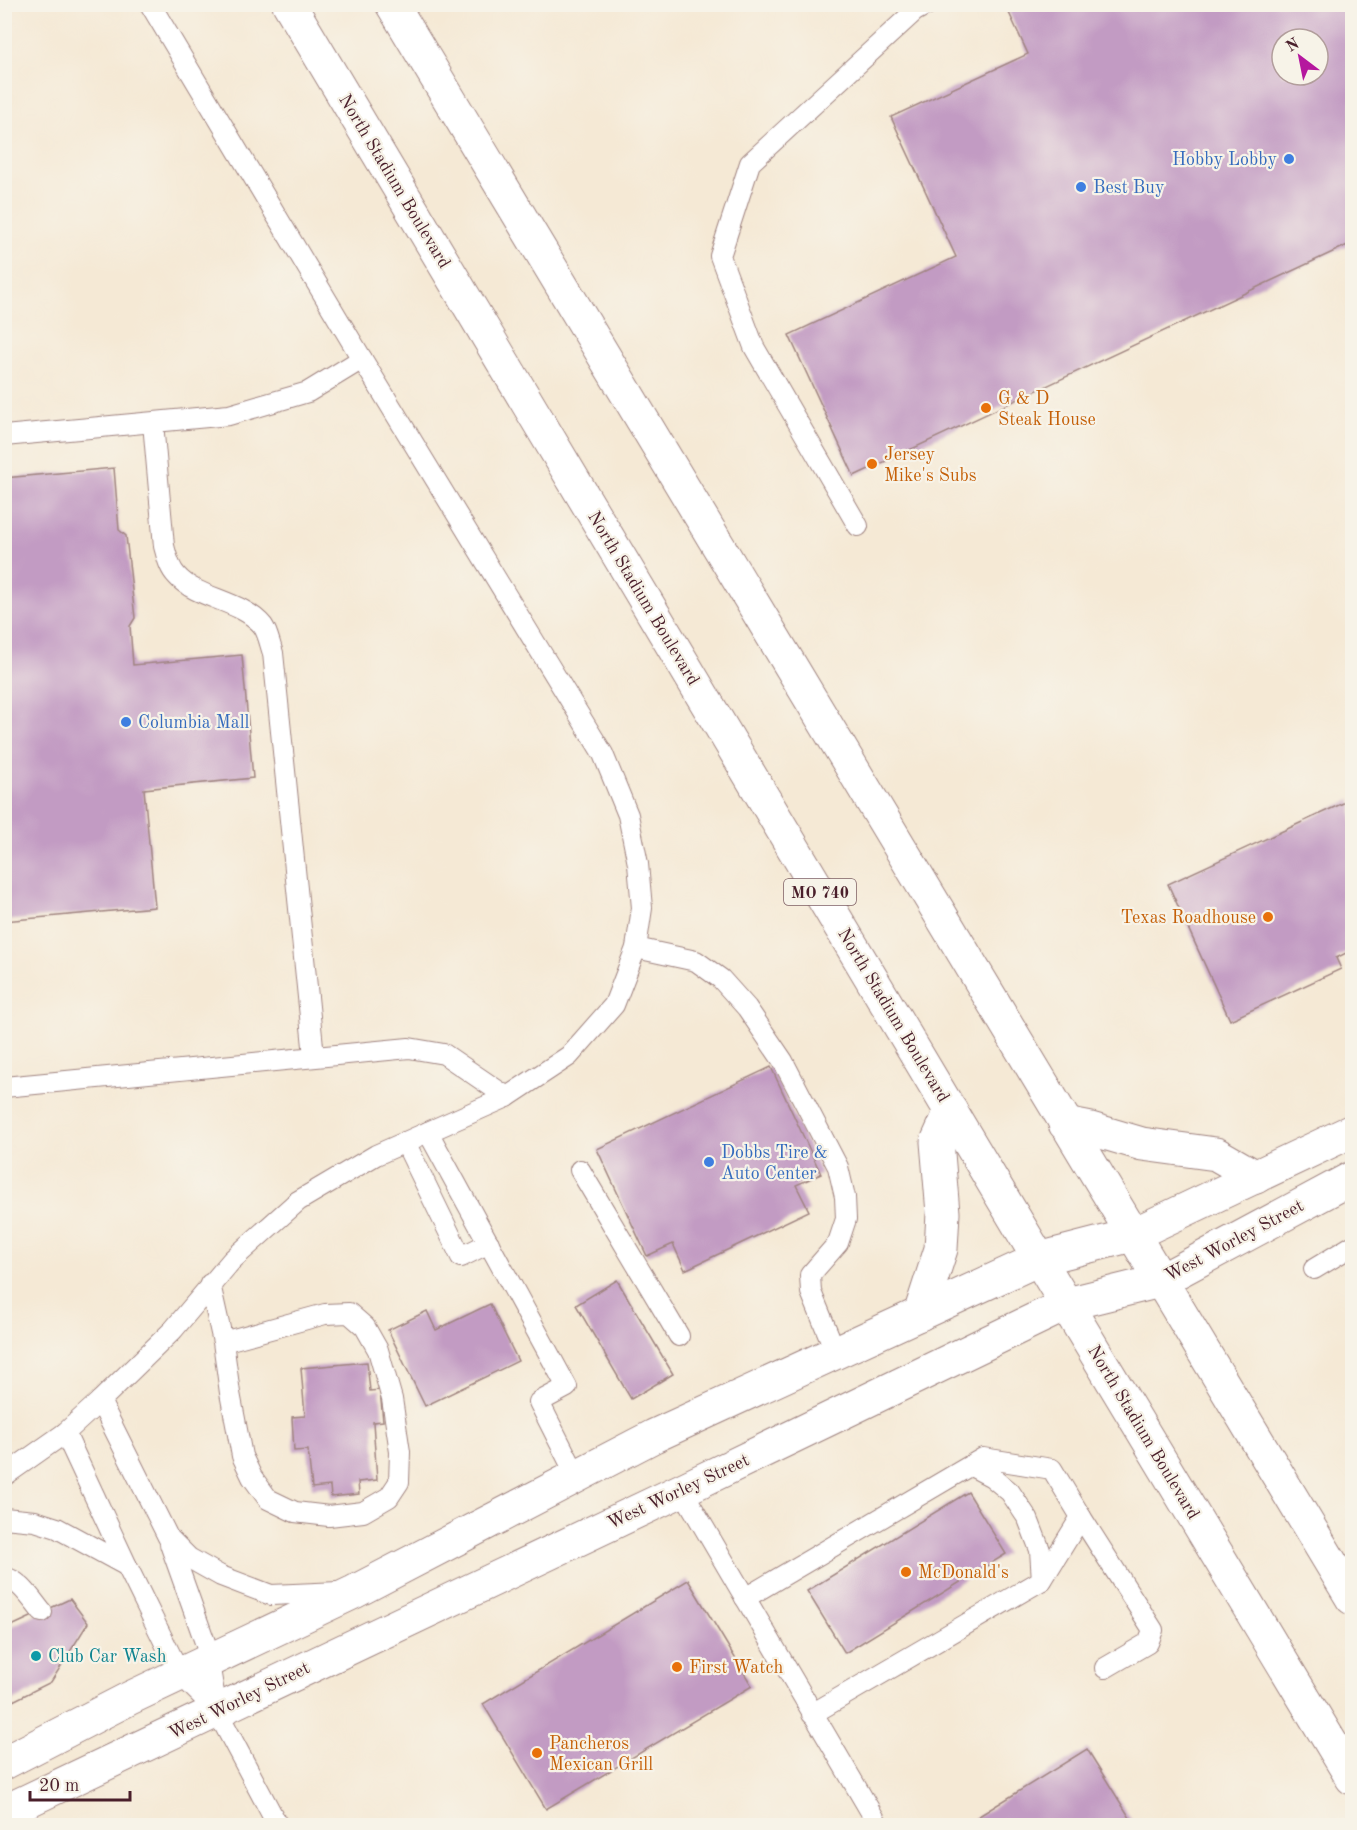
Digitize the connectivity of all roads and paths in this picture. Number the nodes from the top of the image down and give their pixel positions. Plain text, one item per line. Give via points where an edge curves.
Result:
1 (150, 4) edge
2 (289, 4) edge
3 (392, 4) edge
4 (928, 4) edge
5 (362, 358) junction
6 (153, 423) junction
7 (4, 436) edge
8 (858, 526) dead end
9 (636, 948) junction
10 (314, 1056) junction
11 (4, 1087) edge
12 (507, 1096) junction
13 (951, 1111) junction
14 (1065, 1124) junction
15 (1353, 1131) edge
16 (428, 1132) junction
17 (405, 1142) junction
18 (580, 1170) dead end
19 (1256, 1177) junction
20 (1353, 1178) edge
21 (1132, 1235) junction
22 (489, 1243) junction
23 (1353, 1246) edge
24 (1039, 1259) junction
25 (1314, 1269) dead end
26 (1160, 1281) junction
27 (210, 1284) junction
28 (1067, 1304) junction
29 (920, 1314) junction
30 (679, 1336) dead end
31 (223, 1342) junction
32 (836, 1353) junction
33 (100, 1401) junction
34 (65, 1433) junction
35 (971, 1466) junction
36 (4, 1476) edge
37 (577, 1477) junction
38 (682, 1490) junction
39 (1081, 1516) junction
40 (4, 1518) edge
41 (168, 1537) junction
42 (127, 1566) junction
43 (4, 1577) edge
44 (1042, 1580) junction
45 (354, 1592) junction
46 (745, 1598) junction
47 (1353, 1598) edge
48 (42, 1612) dead end
49 (194, 1667) junction
50 (1105, 1668) dead end
51 (217, 1711) junction
52 (812, 1714) junction
53 (4, 1763) edge
54 (1353, 1778) edge
55 (4, 1812) edge
56 (278, 1826) edge
57 (879, 1826) edge

1 - 5 lane
2 - 13 main road, North Stadium Boulevard / MO 740
3 - 14 main road
4 - 8 lane via 915,11 750,163 720,255 754,347
5 - 6 lane via 308,392 229,415
5 - 9 lane via 603,754 628,815 638,864 642,908
6 - 7 lane
6 - 10 lane via 168,562 177,577 241,609 263,627 273,653
9 - 12 lane via 614,1005 569,1056
9 - 32 lane via 696,961 721,979 747,1008 783,1062 838,1167 846,1219 838,1242 810,1275 811,1292
10 - 11 lane
10 - 12 lane via 409,1048 444,1054
12 - 16 lane
13 - 24 main road, North Stadium Boulevard / MO 740
13 - 29 main road via 937,1142 943,1213 941,1249
14 - 19 main road via 1142,1144 1216,1154
14 - 21 main road
15 - 19 main road
16 - 17 lane
16 - 22 lane
17 - 22 lane via 461,1257
17 - 27 lane via 298,1201
18 - 30 lane
19 - 21 main road
20 - 26 main road, West Worley Street
21 - 24 main road
21 - 26 main road
22 - 37 lane via 567,1387 539,1402
23 - 25 lane
24 - 28 main road, North Stadium Boulevard / MO 740
24 - 29 main road
26 - 28 main road, West Worley Street
26 - 47 main road
27 - 31 lane
27 - 33 lane via 173,1330
28 - 38 main road, West Worley Street
28 - 54 main road, North Stadium Boulevard / MO 740
29 - 32 main road
31 - 31 lane via 242,1456 268,1499 295,1512 329,1516 363,1512 389,1497 399,1482 400,1452 381,1359 365,1327 349,1314 325,1314
32 - 37 main road via 654,1436
33 - 34 lane
33 - 41 lane
34 - 36 lane
34 - 42 lane
35 - 39 lane via 983,1458 1052,1468
35 - 44 lane via 1010,1492 1028,1519 1040,1550
35 - 46 lane
37 - 45 main road
38 - 46 lane
38 - 51 main road, West Worley Street
39 - 44 lane
39 - 50 lane via 1153,1630 1148,1643
40 - 42 lane via 57,1528
41 - 45 lane via 189,1558 213,1572 271,1595
41 - 49 lane via 206,1645
42 - 49 lane
43 - 48 lane via 17,1583
44 - 52 lane
45 - 49 main road
46 - 52 lane
49 - 51 lane
49 - 51 lane
49 - 53 main road
51 - 55 main road, West Worley Street
51 - 56 lane
52 - 57 lane

